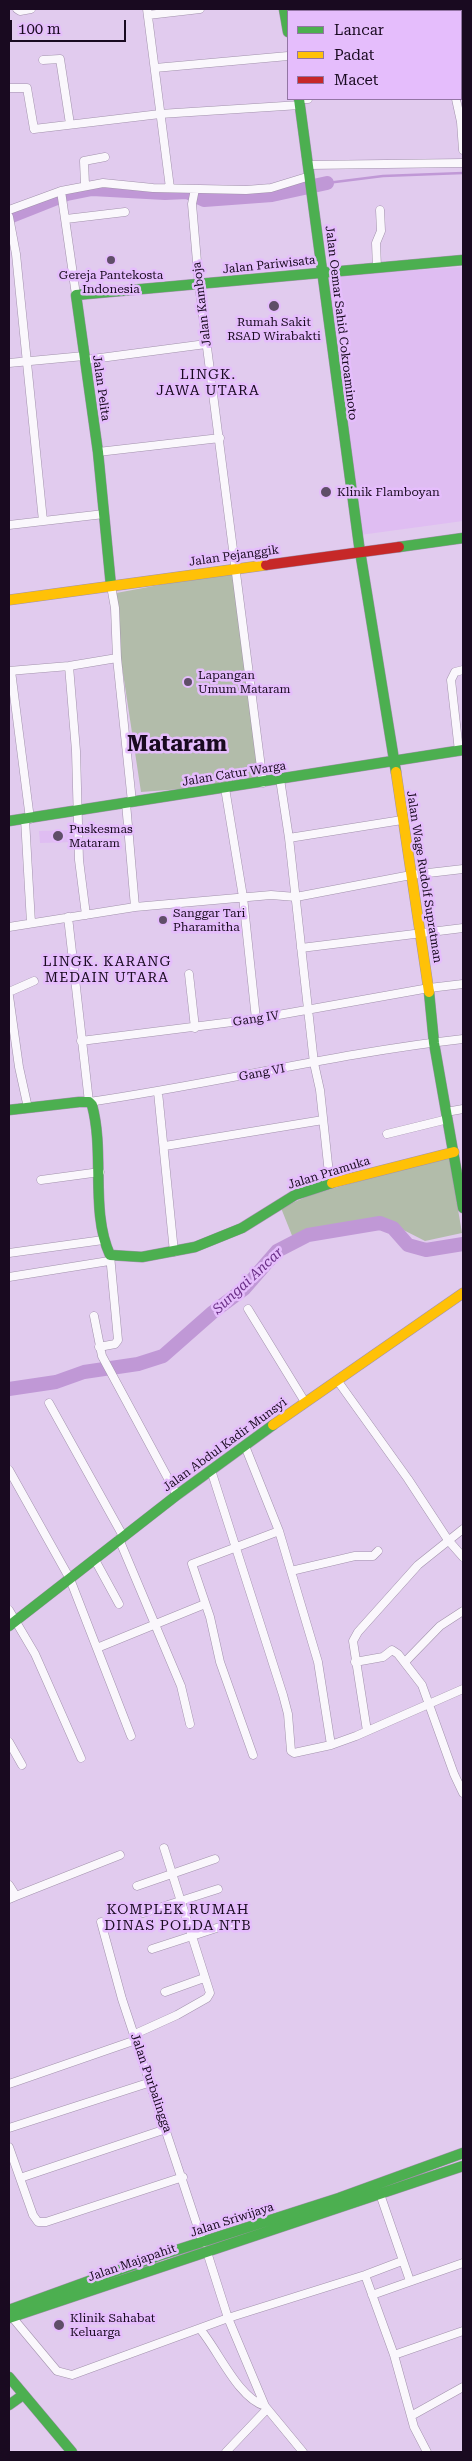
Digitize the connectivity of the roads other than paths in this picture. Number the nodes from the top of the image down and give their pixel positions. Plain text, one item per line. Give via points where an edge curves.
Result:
1 (17, 9) edge
2 (31, 9) edge
3 (200, 9) edge
4 (284, 9) edge
5 (148, 12) edge
6 (287, 26) edge
7 (287, 56) edge
8 (43, 60) dead end
9 (155, 68) junction
10 (9, 88) edge
11 (302, 100) edge
12 (456, 100) edge
13 (160, 114) junction
14 (70, 124) junction
15 (463, 150) edge
16 (105, 157) dead end
17 (463, 163) edge
18 (308, 165) junction
19 (310, 178) junction
20 (85, 185) junction
21 (170, 188) junction
22 (194, 190) junction
23 (62, 192) junction
24 (9, 210) edge
25 (380, 210) dead end
26 (125, 212) dead end
27 (66, 219) junction
28 (10, 220) edge
29 (463, 260) edge
30 (377, 268) junction
31 (322, 272) junction
32 (199, 285) junction
33 (76, 295) junction
34 (206, 344) junction
35 (85, 358) junction
36 (27, 361) junction
37 (9, 363) edge
38 (220, 438) junction
39 (98, 452) junction
40 (104, 514) junction
41 (43, 521) junction
42 (9, 525) edge
43 (463, 538) edge
44 (360, 550) junction
45 (234, 568) junction
46 (111, 586) junction
47 (9, 600) edge
48 (117, 658) junction
49 (69, 666) junction
50 (463, 670) edge
51 (10, 671) edge
52 (461, 750) edge
53 (396, 761) junction
54 (280, 779) junction
55 (263, 783) junction
56 (225, 788) junction
57 (129, 802) junction
58 (79, 811) junction
59 (28, 819) junction
60 (402, 820) junction
61 (9, 821) edge
62 (289, 838) junction
63 (463, 869) edge
64 (411, 875) junction
65 (295, 895) junction
66 (243, 897) junction
67 (135, 907) junction
68 (86, 915) junction
69 (68, 917) junction
70 (31, 923) junction
71 (9, 927) edge
72 (463, 928) edge
73 (420, 934) junction
74 (301, 948) junction
75 (190, 974) dead end
76 (34, 980) dead end
77 (463, 984) edge
78 (428, 988) junction
79 (9, 992) edge
80 (9, 996) edge
81 (308, 1011) junction
82 (256, 1019) junction
83 (195, 1028) junction
84 (463, 1040) edge
85 (81, 1041) junction
86 (434, 1043) junction
87 (314, 1063) junction
88 (158, 1092) junction
89 (89, 1102) junction
90 (28, 1108) junction
91 (463, 1109) edge
92 (9, 1110) edge
93 (447, 1116) junction
94 (323, 1120) junction
95 (387, 1134) dead end
96 (165, 1146) junction
97 (454, 1152) junction
98 (100, 1172) junction
99 (41, 1180) dead end
100 (330, 1183) junction
101 (463, 1208) edge
102 (103, 1240) junction
103 (174, 1252) junction
104 (9, 1253) edge
105 (109, 1258) junction
106 (9, 1277) edge
107 (463, 1293) edge
108 (248, 1309) dead end
109 (94, 1316) dead end
110 (99, 1347) junction
111 (337, 1380) junction
112 (305, 1402) junction
113 (49, 1403) dead end
114 (245, 1446) junction
115 (9, 1470) edge
116 (211, 1470) junction
117 (177, 1495) junction
118 (463, 1529) edge
119 (280, 1531) junction
120 (121, 1538) junction
121 (448, 1540) junction
122 (234, 1547) junction
123 (378, 1551) dead end
124 (463, 1557) edge
125 (95, 1560) junction
126 (291, 1571) junction
127 (70, 1579) junction
128 (118, 1604) dead end
129 (205, 1604) junction
130 (9, 1610) edge
131 (463, 1611) edge
132 (12, 1624) edge
133 (156, 1624) junction
134 (97, 1648) junction
135 (355, 1662) junction
136 (405, 1662) junction
137 (463, 1689) edge
138 (430, 1705) junction
139 (190, 1721) dead end
140 (367, 1731) junction
141 (131, 1736) dead end
142 (9, 1742) edge
143 (330, 1745) junction
144 (253, 1755) dead end
145 (81, 1758) dead end
146 (22, 1765) dead end
147 (463, 1771) edge
148 (455, 1776) junction
149 (463, 1793) edge
150 (164, 1848) dead end
151 (120, 1855) dead end
152 (215, 1859) dead end
153 (172, 1872) junction
154 (9, 1885) edge
155 (137, 1886) dead end
156 (218, 1890) dead end
157 (12, 1898) edge
158 (180, 1900) junction
159 (143, 1913) dead end
160 (101, 1922) dead end
161 (232, 1923) dead end
162 (190, 1936) junction
163 (152, 1949) dead end
164 (204, 1978) junction
165 (165, 1992) dead end
166 (135, 2037) junction
167 (150, 2082) junction
168 (9, 2084) edge
169 (9, 2128) edge
170 (166, 2129) junction
171 (9, 2147) edge
172 (463, 2152) edge
173 (463, 2166) edge
174 (20, 2178) junction
175 (183, 2178) junction
176 (380, 2194) junction
177 (353, 2198) junction
178 (205, 2248) junction
179 (402, 2261) junction
180 (463, 2263) edge
181 (366, 2275) junction
182 (410, 2281) junction
183 (372, 2295) junction
184 (10, 2315) edge
185 (228, 2318) junction
186 (200, 2329) junction
187 (463, 2331) edge
188 (394, 2355) junction
189 (9, 2377) edge
190 (463, 2387) edge
191 (23, 2395) junction
192 (9, 2405) edge
193 (266, 2408) junction
194 (411, 2416) junction
195 (71, 2452) edge
196 (226, 2452) edge
197 (303, 2452) edge
198 (427, 2452) edge

1 - 2 street
3 - 5 street
4 - 6 street
5 - 9 street
7 - 9 street
8 - 14 street via 60,59
9 - 13 street
10 - 14 street via 27,88 34,130
11 - 13 street
11 - 18 street, Jalan Oemar Sahid Cokroaminoto
12 - 15 street via 462,122
13 - 14 street
13 - 21 street
16 - 20 street via 84,161
17 - 18 street
18 - 19 street, Jalan Oemar Sahid Cokroaminoto
19 - 22 street via 270,188
19 - 31 street, Jalan Oemar Sahid Cokroaminoto
20 - 21 street via 112,183
20 - 23 street
21 - 22 street
22 - 32 street, Jalan Kamboja via 192,204
23 - 24 street
23 - 27 street, Jalan Pelita
25 - 30 street via 381,232 376,238
26 - 27 street
27 - 33 street, Jalan Pelita
28 - 36 street
29 - 30 street, Jalan Pariwisata
30 - 31 street, Jalan Pariwisata
31 - 32 street, Jalan Pariwisata
31 - 44 street, Jalan Oemar Sahid Cokroaminoto
32 - 33 street, Jalan Pariwisata
32 - 34 street, Jalan Kamboja
33 - 35 street, Jalan Pelita
34 - 35 street
34 - 38 street, Jalan Kamboja
35 - 36 street
35 - 39 street, Jalan Pelita
36 - 37 street
36 - 41 street
38 - 39 street
38 - 45 street, Jalan Kamboja
39 - 40 street, Jalan Pelita
40 - 41 street
40 - 46 street, Jalan Pelita
41 - 42 street
43 - 44 street, Jalan Pejanggik
44 - 45 street, Jalan Pejanggik
44 - 53 street, Jalan Wage Rudolf Supratman
45 - 46 street, Jalan Pejanggik
45 - 55 street, Jalan Kamboja
46 - 47 street, Jalan Pejanggik
46 - 48 street
48 - 49 street
48 - 57 street
49 - 51 street
49 - 58 street
50 - 52 street via 455,672 450,680
51 - 59 street
52 - 53 street, Jalan Catur Warga
53 - 54 street, Jalan Catur Warga
53 - 60 street, Jalan Wage Rudolf Supratman
54 - 55 street, Jalan Catur Warga
54 - 62 street
55 - 56 street, Jalan Catur Warga
56 - 57 street, Jalan Catur Warga
56 - 66 street
57 - 58 street, Jalan Catur Warga
57 - 67 street
58 - 59 street, Jalan Catur Warga
58 - 68 street via 79,860
59 - 61 street, Jalan Catur Warga
59 - 70 street
60 - 62 street
60 - 64 street, Jalan Wage Rudolf Supratman
62 - 65 street
63 - 64 street
64 - 65 street
64 - 73 street, Jalan Wage Rudolf Supratman
65 - 66 street
65 - 74 street
66 - 67 street
66 - 82 street
67 - 68 street
68 - 69 street
69 - 70 street
69 - 85 street
70 - 71 street
72 - 73 street
73 - 74 street
73 - 78 street, Jalan Wage Rudolf Supratman
74 - 81 street
75 - 83 street
76 - 79 street
77 - 78 street, Gang IV
78 - 81 street, Gang IV
78 - 86 street, Jalan Wage Rudolf Supratman
80 - 90 street
81 - 82 street, Gang IV
81 - 87 street
82 - 83 street, Gang IV
83 - 85 street, Gang IV
84 - 86 street, Gang VI
85 - 89 street
86 - 87 street, Gang VI
86 - 93 street, Jalan Wage Rudolf Supratman
87 - 88 street, Gang VI
87 - 94 street
88 - 89 street, Gang VI
88 - 96 street
89 - 90 street
89 - 98 street via 94,1108
90 - 92 street
91 - 93 street
93 - 95 street
93 - 97 street, Jalan Wage Rudolf Supratman
94 - 96 street
94 - 100 street
96 - 103 street
97 - 100 street, Jalan Pramuka
97 - 101 street, Jalan Wage Rudolf Supratman
98 - 99 street
98 - 102 street
100 - 103 street, Jalan Pramuka via 287,1198 241,1228
102 - 104 street
102 - 105 street
103 - 105 street, Jalan Pramuka
105 - 106 street
105 - 110 street via 118,1340 115,1344
107 - 111 street, Jalan Abdul Kadir Munsyi
108 - 112 street
109 - 110 street
110 - 117 street via 120,1394
111 - 112 street, Jalan Abdul Kadir Munsyi
111 - 121 street
112 - 114 street, Jalan Abdul Kadir Munsyi
113 - 120 street
114 - 116 street, Jalan Abdul Kadir Munsyi
114 - 119 street
115 - 127 street
116 - 117 street, Jalan Abdul Kadir Munsyi
116 - 122 street
117 - 120 street, Jalan Abdul Kadir Munsyi
118 - 121 street
119 - 122 street
119 - 126 street
120 - 125 street, Jalan Abdul Kadir Munsyi
120 - 133 street
121 - 124 street
121 - 135 street via 418,1565 358,1632 353,1641
122 - 129 street via 192,1564
122 - 143 street via 284,1695 291,1751 300,1753
123 - 126 street via 373,1556 355,1556
125 - 127 street, Jalan Abdul Kadir Munsyi
125 - 128 street
126 - 143 street via 318,1662
127 - 132 street, Jalan Abdul Kadir Munsyi
127 - 134 street
129 - 133 street
129 - 144 street via 220,1662
130 - 132 street
131 - 136 street via 440,1626
132 - 145 street via 35,1654
133 - 134 street
133 - 139 street via 181,1686
134 - 141 street
135 - 136 street via 383,1657 392,1650
135 - 140 street
136 - 138 street via 422,1685
137 - 138 street
138 - 140 street
138 - 148 street
140 - 143 street
142 - 146 street
147 - 148 street
148 - 149 street
150 - 153 street
151 - 157 street
152 - 153 street
153 - 155 street
153 - 158 street
154 - 157 street
156 - 158 street
158 - 159 street
158 - 162 street
160 - 166 street, Jalan Purbalingga
161 - 162 street
162 - 163 street
162 - 164 street
164 - 165 street
164 - 166 street via 210,1993 207,1998
166 - 167 street, Jalan Purbalingga
166 - 168 street
167 - 169 street
167 - 170 street, Jalan Purbalingga
170 - 174 street
170 - 175 street, Jalan Purbalingga
171 - 174 street
172 - 177 street, Jalan Sriwijaya
173 - 176 street
174 - 175 street via 35,2218 38,2222 46,2222
175 - 178 street, Jalan Purbalingga
176 - 177 street
176 - 179 street
177 - 178 street, Jalan Sriwijaya
178 - 184 street, Jalan Sriwijaya
178 - 185 street, Jalan Purbalingga
179 - 181 street
179 - 182 street
180 - 182 street
181 - 183 street
181 - 185 street
182 - 183 street
183 - 188 street
184 - 186 street via 57,2370 67,2375
185 - 186 street
185 - 193 street, Jalan Purbalingga
186 - 193 street via 251,2400
187 - 188 street
188 - 194 street
189 - 191 street
190 - 194 street
191 - 192 street
191 - 195 street
193 - 196 street
193 - 197 street
194 - 198 street

